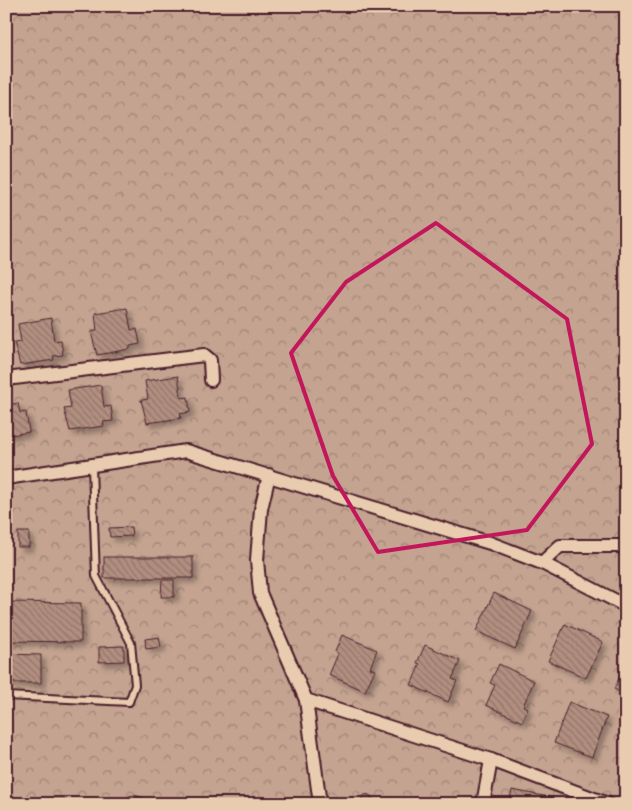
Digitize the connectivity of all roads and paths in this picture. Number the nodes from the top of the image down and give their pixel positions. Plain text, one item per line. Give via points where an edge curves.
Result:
1 (6, 379) edge
2 (211, 380) dead end
3 (92, 466) junction
4 (269, 475) junction
5 (6, 478) edge
6 (626, 546) edge
7 (542, 563) junction
8 (626, 606) edge
9 (6, 696) edge
10 (306, 700) junction
11 (491, 760) junction
12 (320, 804) edge
13 (483, 804) edge
14 (608, 804) edge

1 - 2 street via 204,355 210,360
3 - 4 street via 186,451
3 - 5 street
3 - 9 lane via 96,576 131,644 135,685 129,702
4 - 7 street via 490,543
4 - 10 street via 261,509 257,560 260,593
6 - 7 street via 560,546
7 - 8 street
10 - 11 street
10 - 12 street
11 - 13 street
11 - 14 street

